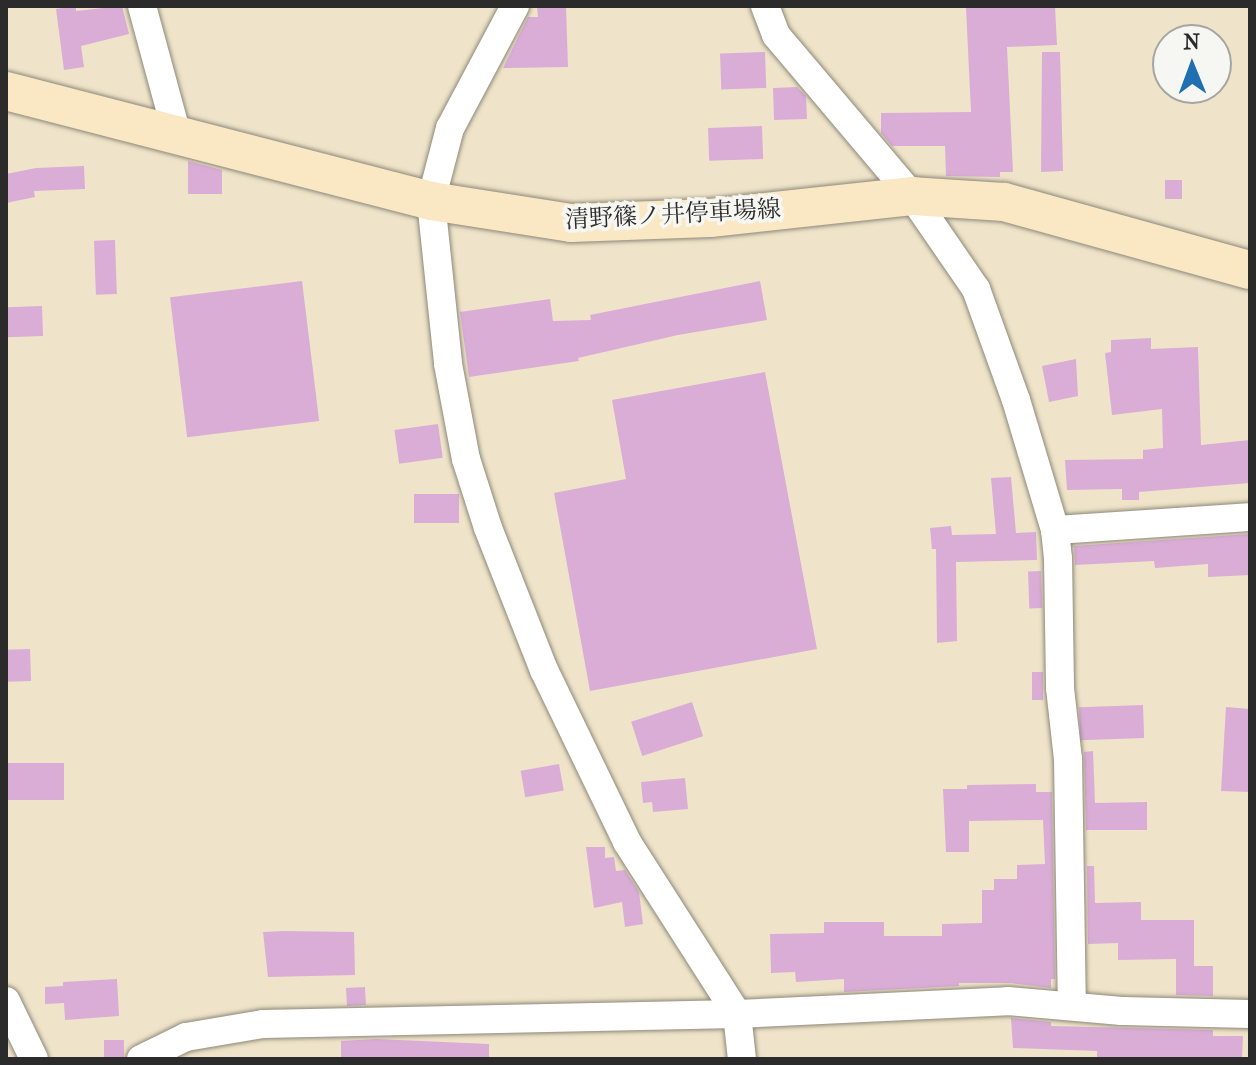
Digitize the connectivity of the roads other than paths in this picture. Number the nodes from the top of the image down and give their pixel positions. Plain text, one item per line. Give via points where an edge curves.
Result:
1 (142, 6) edge
2 (515, 6) edge
3 (765, 6) edge
4 (6, 91) edge
5 (177, 135) junction
6 (912, 196) junction
7 (431, 201) junction
8 (1250, 270) edge
9 (1250, 517) edge
10 (1055, 530) junction
11 (6, 1001) edge
12 (1072, 1005) junction
13 (737, 1014) junction
14 (1250, 1014) edge
15 (34, 1059) edge
16 (141, 1059) edge
17 (742, 1059) edge

1 - 5 street
2 - 7 street via 450,128
3 - 6 street via 776,35
4 - 5 main road, 清野篠ノ井停車場線
5 - 7 main road, 清野篠ノ井停車場線
6 - 7 main road, 清野篠ノ井停車場線 via 710,218 571,223
6 - 8 main road, 清野篠ノ井停車場線 via 1004,202
6 - 10 street via 976,289
7 - 13 street via 448,364 466,459 488,528 544,670 627,842
9 - 10 street
10 - 12 street via 1068,759
11 - 15 street
12 - 13 street via 1008,1001
12 - 14 street
13 - 16 street via 263,1024 186,1037
13 - 17 street

